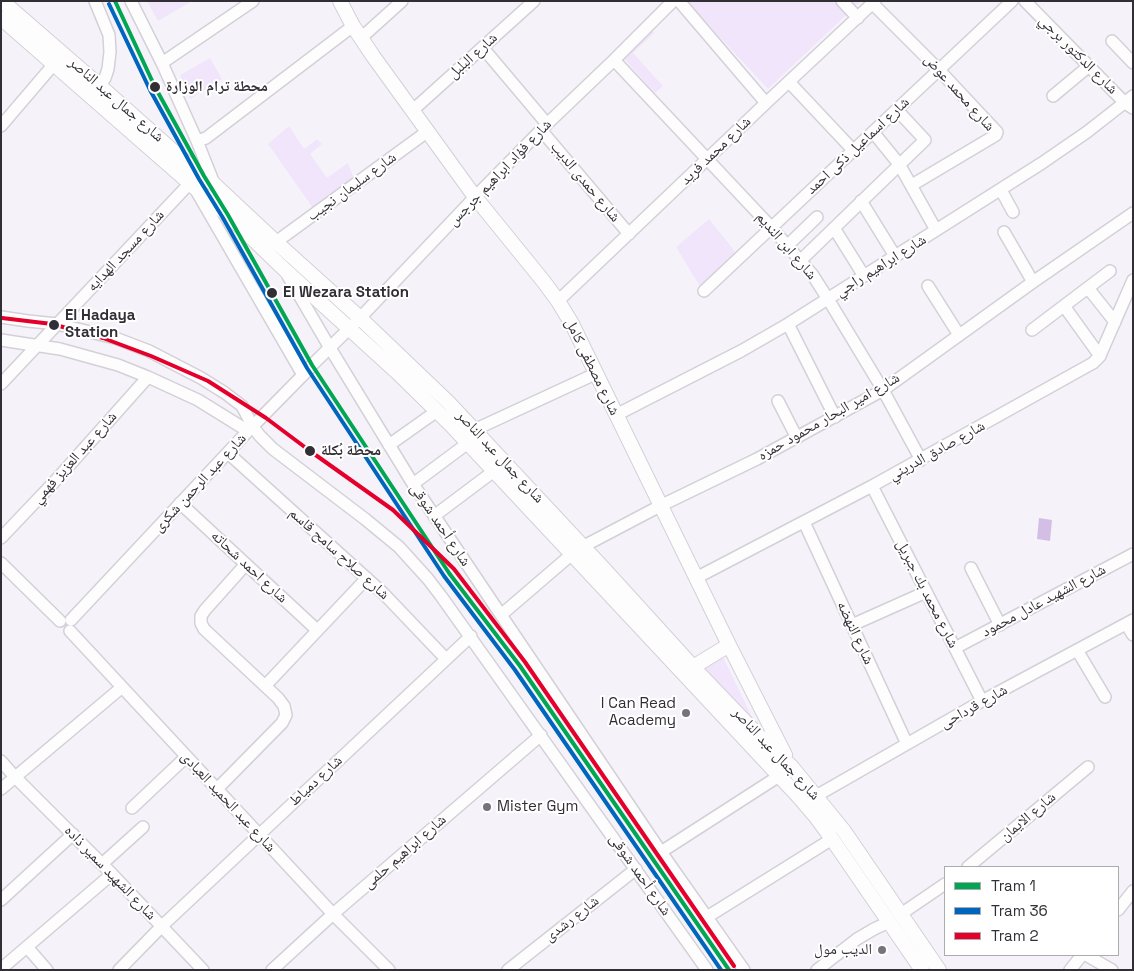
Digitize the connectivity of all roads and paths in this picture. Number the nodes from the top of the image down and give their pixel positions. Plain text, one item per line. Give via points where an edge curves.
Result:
1 (2, 1) edge
2 (95, 1) edge
3 (130, 1) edge
4 (253, 1) edge
5 (340, 1) edge
6 (402, 1) edge
7 (534, 1) edge
8 (673, 1) edge
9 (679, 1) edge
10 (842, 1) edge
11 (1012, 1) edge
12 (1025, 1) edge
13 (874, 2) edge
14 (1, 18) edge
15 (858, 18) junction
16 (353, 26) junction
17 (361, 38) junction
18 (1112, 41) dead end
19 (483, 48) junction
20 (614, 60) junction
21 (162, 63) junction
22 (1133, 63) edge
23 (54, 64) junction
24 (1089, 66) junction
25 (939, 70) junction
26 (789, 82) junction
27 (96, 91) junction
28 (1053, 96) dead end
29 (1130, 102) edge
30 (766, 103) junction
31 (413, 110) junction
32 (897, 110) junction
33 (1, 126) edge
34 (544, 127) junction
35 (428, 131) junction
36 (873, 132) junction
37 (197, 141) junction
38 (853, 150) junction
39 (707, 160) junction
40 (899, 164) junction
41 (214, 184) junction
42 (191, 185) junction
43 (912, 185) junction
44 (1001, 190) junction
45 (475, 197) junction
46 (861, 201) junction
47 (1013, 212) dead end
48 (1133, 213) edge
49 (817, 217) dead end
50 (239, 225) junction
51 (771, 227) junction
52 (834, 228) junction
53 (936, 230) junction
54 (1004, 232) dead end
55 (628, 234) junction
56 (276, 242) junction
57 (788, 246) junction
58 (895, 256) junction
59 (800, 261) junction
60 (285, 270) junction
61 (1110, 271) dead end
62 (864, 276) junction
63 (1133, 280) edge
64 (1032, 282) junction
65 (928, 286) dead end
66 (1088, 288) junction
67 (704, 291) dead end
68 (828, 299) junction
69 (558, 301) junction
70 (1064, 306) junction
71 (1, 317) edge
72 (360, 318) junction
73 (1115, 322) junction
74 (57, 324) junction
75 (788, 324) junction
76 (349, 329) junction
77 (1032, 330) dead end
78 (959, 335) junction
79 (1, 340) edge
80 (37, 346) junction
81 (330, 348) junction
82 (1100, 356) junction
83 (595, 374) junction
84 (303, 375) junction
85 (148, 377) junction
86 (1, 384) edge
87 (883, 390) junction
88 (778, 401) dead end
89 (437, 411) junction
90 (616, 415) junction
91 (836, 417) junction
92 (250, 429) junction
93 (474, 430) junction
94 (797, 438) junction
95 (468, 443) junction
96 (389, 445) junction
97 (228, 453) junction
98 (921, 460) junction
99 (494, 471) junction
100 (413, 484) junction
101 (872, 486) junction
102 (180, 503) junction
103 (660, 506) junction
104 (434, 516) junction
105 (804, 522) junction
106 (1, 538) edge
107 (578, 550) junction
108 (1133, 554) edge
109 (1, 563) edge
110 (246, 564) junction
111 (971, 568) dead end
112 (367, 578) junction
113 (696, 578) junction
114 (926, 592) junction
115 (500, 615) junction
116 (66, 620) junction
117 (1129, 622) edge
118 (1000, 624) junction
119 (852, 625) junction
120 (317, 630) junction
121 (1133, 635) edge
122 (471, 636) junction
123 (729, 645) junction
124 (955, 648) junction
125 (1077, 650) junction
126 (446, 659) junction
127 (689, 671) junction
128 (265, 686) junction
129 (121, 688) junction
130 (1104, 697) dead end
131 (982, 702) junction
132 (541, 735) junction
133 (907, 744) junction
134 (186, 757) junction
135 (1, 761) edge
136 (790, 766) junction
137 (1088, 767) dead end
138 (779, 776) junction
139 (15, 777) junction
140 (1, 789) edge
141 (217, 790) junction
142 (816, 796) junction
143 (132, 808) dead end
144 (143, 827) dead end
145 (73, 834) junction
146 (259, 835) junction
147 (832, 839) junction
148 (662, 852) junction
149 (102, 864) junction
150 (969, 866) edge
151 (636, 869) junction
152 (112, 874) junction
153 (944, 885) edge
154 (1133, 891) edge
155 (1, 900) edge
156 (1119, 909) edge
157 (333, 914) junction
158 (707, 917) junction
159 (895, 918) junction
160 (162, 926) junction
161 (27, 946) junction
162 (1083, 956) edge
163 (1086, 956) edge
164 (1, 968) edge
165 (197, 968) edge
166 (513, 968) edge
167 (47, 970) edge
168 (119, 970) edge
169 (272, 970) edge
170 (389, 970) edge
171 (707, 970) edge
172 (744, 970) edge
173 (817, 970) edge
174 (922, 970) edge
175 (939, 970) edge
176 (1070, 970) edge
177 (1112, 970) edge

1 - 27 main road, شارع جمال عبد الناصر
2 - 27 street via 109,36 110,52 105,78
3 - 21 street
4 - 21 street
5 - 16 main road, شارع مصطفى كامل
6 - 17 street
7 - 19 street, شارع البلبل
8 - 20 street, شارع فؤاد ابراهيم جرجس
9 - 30 street
10 - 15 street
11 - 25 street, شارع اسماعيل ذكى احمد
12 - 24 street, شارع الدكتور برجي
13 - 15 street, شارع محمد فريد
13 - 25 street, شارع محمد عوض
14 - 23 main road, شارع جمال عبد الناصر
15 - 26 street, شارع محمد فريد
16 - 17 main road, شارع مصطفى كامل
16 - 37 street via 206,138
17 - 31 main road, شارع مصطفى كامل
18 - 22 street
19 - 31 street, شارع البلبل
19 - 34 street, شارع حمدى الديب
20 - 34 street, شارع فؤاد ابراهيم جرجس
20 - 39 street, شارع ابن النديم
21 - 37 street
23 - 27 main road, شارع جمال عبد الناصر
23 - 33 street
24 - 28 street
24 - 29 street, شارع الدكتور برجي
25 - 32 street, شارع اسماعيل ذكى احمد
25 - 43 street, شارع محمد عوض via 997,133
26 - 30 street, شارع محمد فريد
26 - 38 street
27 - 41 main road, شارع جمال عبد الناصر
27 - 42 main road, شارع جمال عبد الناصر
29 - 44 street, شارع ابراهيم راجي
30 - 39 street, شارع محمد فريد
31 - 35 main road, شارع مصطفى كامل
32 - 36 street, شارع اسماعيل ذكى احمد
32 - 40 street via 925,139
34 - 45 street, شارع فؤاد ابراهيم جرجس
34 - 55 street, شارع حمدى الديب
35 - 45 main road, شارع مصطفى كامل
35 - 56 street, شارع سليمان نجيب
36 - 38 street, شارع اسماعيل ذكى احمد
36 - 40 street
37 - 41 street
38 - 51 street, شارع اسماعيل ذكى احمد
39 - 51 street, شارع ابن النديم
39 - 55 street, شارع محمد فريد
40 - 43 street
40 - 46 street
41 - 50 street
41 - 56 main road, شارع جمال عبد الناصر
42 - 50 main road, شارع جمال عبد الناصر
42 - 74 street, شارع مسجد الهدايه
42 - 84 street
43 - 53 street
44 - 47 street
44 - 53 street, شارع ابراهيم راجي
45 - 69 main road, شارع مصطفى كامل
45 - 72 street, شارع فؤاد ابراهيم جرجس
46 - 52 street
46 - 58 street
48 - 64 street, شارع امير البحار محمود حمزه
49 - 57 street
50 - 60 main road, شارع جمال عبد الناصر
51 - 57 street, شارع ابن النديم
51 - 67 street, شارع اسماعيل ذكى احمد
52 - 59 street
52 - 62 street
53 - 58 street, شارع ابراهيم راجي
54 - 64 street
55 - 69 street, شارع محمد فريد
56 - 72 main road, شارع جمال عبد الناصر
57 - 59 street, شارع ابن النديم
58 - 62 street, شارع ابراهيم راجي
59 - 68 street, شارع ابن النديم
60 - 76 main road, شارع جمال عبد الناصر
60 - 81 street, شارع أحمد شوقى
61 - 66 street
62 - 68 street, شارع ابراهيم راجي
63 - 73 street, شارع صادق الدريني
64 - 78 street, شارع امير البحار محمود حمزه
65 - 78 street
66 - 70 street
66 - 73 street
68 - 75 street, شارع ابراهيم راجي
68 - 87 street, شارع ابن النديم
69 - 83 main road, شارع مصطفى كامل
70 - 77 street
70 - 82 street
71 - 74 street
72 - 76 street, شارع فؤاد ابراهيم جرجس
72 - 93 main road, شارع جمال عبد الناصر
73 - 82 street, شارع صادق الدريني
74 - 80 street, شارع مسجد الهدايه
74 - 92 street via 115,338 182,368 242,406
75 - 90 street, شارع ابراهيم راجي
75 - 91 street
76 - 81 street, شارع فؤاد ابراهيم جرجس
76 - 89 main road, شارع جمال عبد الناصر
78 - 87 street, شارع امير البحار محمود حمزه
79 - 80 street
80 - 85 street via 118,365
80 - 86 street, شارع مسجد الهدايه
81 - 84 street, شارع عبد الرحمن شكرى
81 - 96 street, شارع أحمد شوقى
82 - 98 street, شارع صادق الدريني via 1076,374
83 - 90 main road, شارع مصطفى كامل
83 - 93 street
84 - 92 street, شارع عبد الرحمن شكرى
85 - 92 street
85 - 106 street, شارع عبد العزيز فهمي
87 - 91 street, شارع امير البحار محمود حمزه
87 - 98 street, شارع ابن النديم
88 - 94 street
89 - 95 main road, شارع جمال عبد الناصر
89 - 96 street
90 - 103 main road, شارع مصطفى كامل
91 - 94 street, شارع امير البحار محمود حمزه
92 - 97 street, شارع عبد الرحمن شكرى
92 - 122 street, شارع أحمد شوقى via 382,532 428,578
93 - 107 main road, شارع جمال عبد الناصر
94 - 103 street, شارع امير البحار محمود حمزه
95 - 99 main road, شارع جمال عبد الناصر
95 - 100 street
96 - 100 street, شارع أحمد شوقى
97 - 102 street, شارع عبد الرحمن شكرى
97 - 112 street, شارع صلاح سامح قاسم
98 - 101 street, شارع صادق الدريني
99 - 104 street
99 - 107 main road, شارع جمال عبد الناصر
100 - 104 street, شارع أحمد شوقى
101 - 105 street, شارع صادق الدريني
101 - 114 street, شارع محمد بك جبريل
102 - 110 street, شارع احمد شحاته
102 - 116 street, شارع عبد الرحمن شكرى
103 - 107 street, شارع امير البحار محمود حمزه
103 - 113 main road, شارع مصطفى كامل
104 - 115 street, شارع أحمد شوقى
105 - 113 street, شارع صادق الدريني
105 - 119 street, شارع النهضه
107 - 115 street, شارع امير البحار محمود حمزه
107 - 127 main road, شارع جمال عبد الناصر
108 - 118 street, شارع الشهيد عادل محمود
109 - 116 street
110 - 120 street, شارع احمد شحاته
110 - 128 street via 205,610 200,623
111 - 118 street
112 - 120 street
112 - 126 street, شارع صلاح سامح قاسم
113 - 123 main road, شارع مصطفى كامل
114 - 119 street
114 - 124 street, شارع محمد بك جبريل
115 - 148 street, شارع أحمد شوقى
116 - 129 street, شارع عبد الحميد العبادى via 59,627 70,632
117 - 121 street
117 - 125 street, شارع قرداحى
118 - 124 street, شارع الشهيد عادل محمود
119 - 133 street, شارع النهضه
120 - 128 street
122 - 126 street, شارع دمياط
122 - 132 street, شارع أحمد شوقى
123 - 127 main road
123 - 136 main road, شارع مصطفى كامل
124 - 131 street, شارع محمد بك جبريل
125 - 130 street
125 - 131 street, شارع قرداحى
126 - 146 street, شارع دمياط
127 - 136 main road, شارع جمال عبد الناصر
127 - 138 main road, شارع جمال عبد الناصر
128 - 141 street via 284,706 285,719
129 - 134 street, شارع عبد الحميد العبادى
129 - 139 street
131 - 133 street, شارع قرداحى
132 - 151 street, شارع أحمد شوقى
132 - 157 street, شارع ابراهيم حلمى
133 - 142 street, شارع قرداحى
134 - 141 street, شارع عبد الحميد العبادى
134 - 143 street
135 - 139 street, شارع الشهيد سمير ذاده
136 - 142 main road, شارع جمال عبد الناصر
137 - 150 street, شارع الايمان
138 - 147 main road, شارع جمال عبد الناصر
138 - 148 street
139 - 140 street
139 - 145 street, شارع الشهيد سمير ذاده
141 - 146 street, شارع عبد الحميد العبادى
142 - 159 main road, شارع جمال عبد الناصر via 844,832
144 - 149 street
145 - 149 street, شارع الشهيد سمير ذاده
145 - 155 street
146 - 157 street, شارع عبد الحميد العبادى
146 - 160 street, شارع دمياط
147 - 158 street
147 - 159 main road, شارع جمال عبد الناصر
148 - 158 street, شارع أحمد شوقى
149 - 152 street, شارع الشهيد سمير ذاده
151 - 166 street, شارع رشدى
151 - 171 street, شارع أحمد شوقى
152 - 160 street, شارع الشهيد سمير ذاده
152 - 161 street
153 - 159 street
154 - 156 street
157 - 169 street, شارع ابراهيم حلمى
157 - 170 street, شارع عبد الحميد العبادى
158 - 172 street, شارع أحمد شوقى
159 - 173 street via 857,939
159 - 174 main road, شارع جمال عبد الناصر
159 - 175 main road, شارع جمال عبد الناصر
160 - 165 street, شارع الشهيد سمير ذاده
160 - 168 street, شارع دمياط
161 - 164 street
161 - 167 street
162 - 176 street
163 - 177 street

